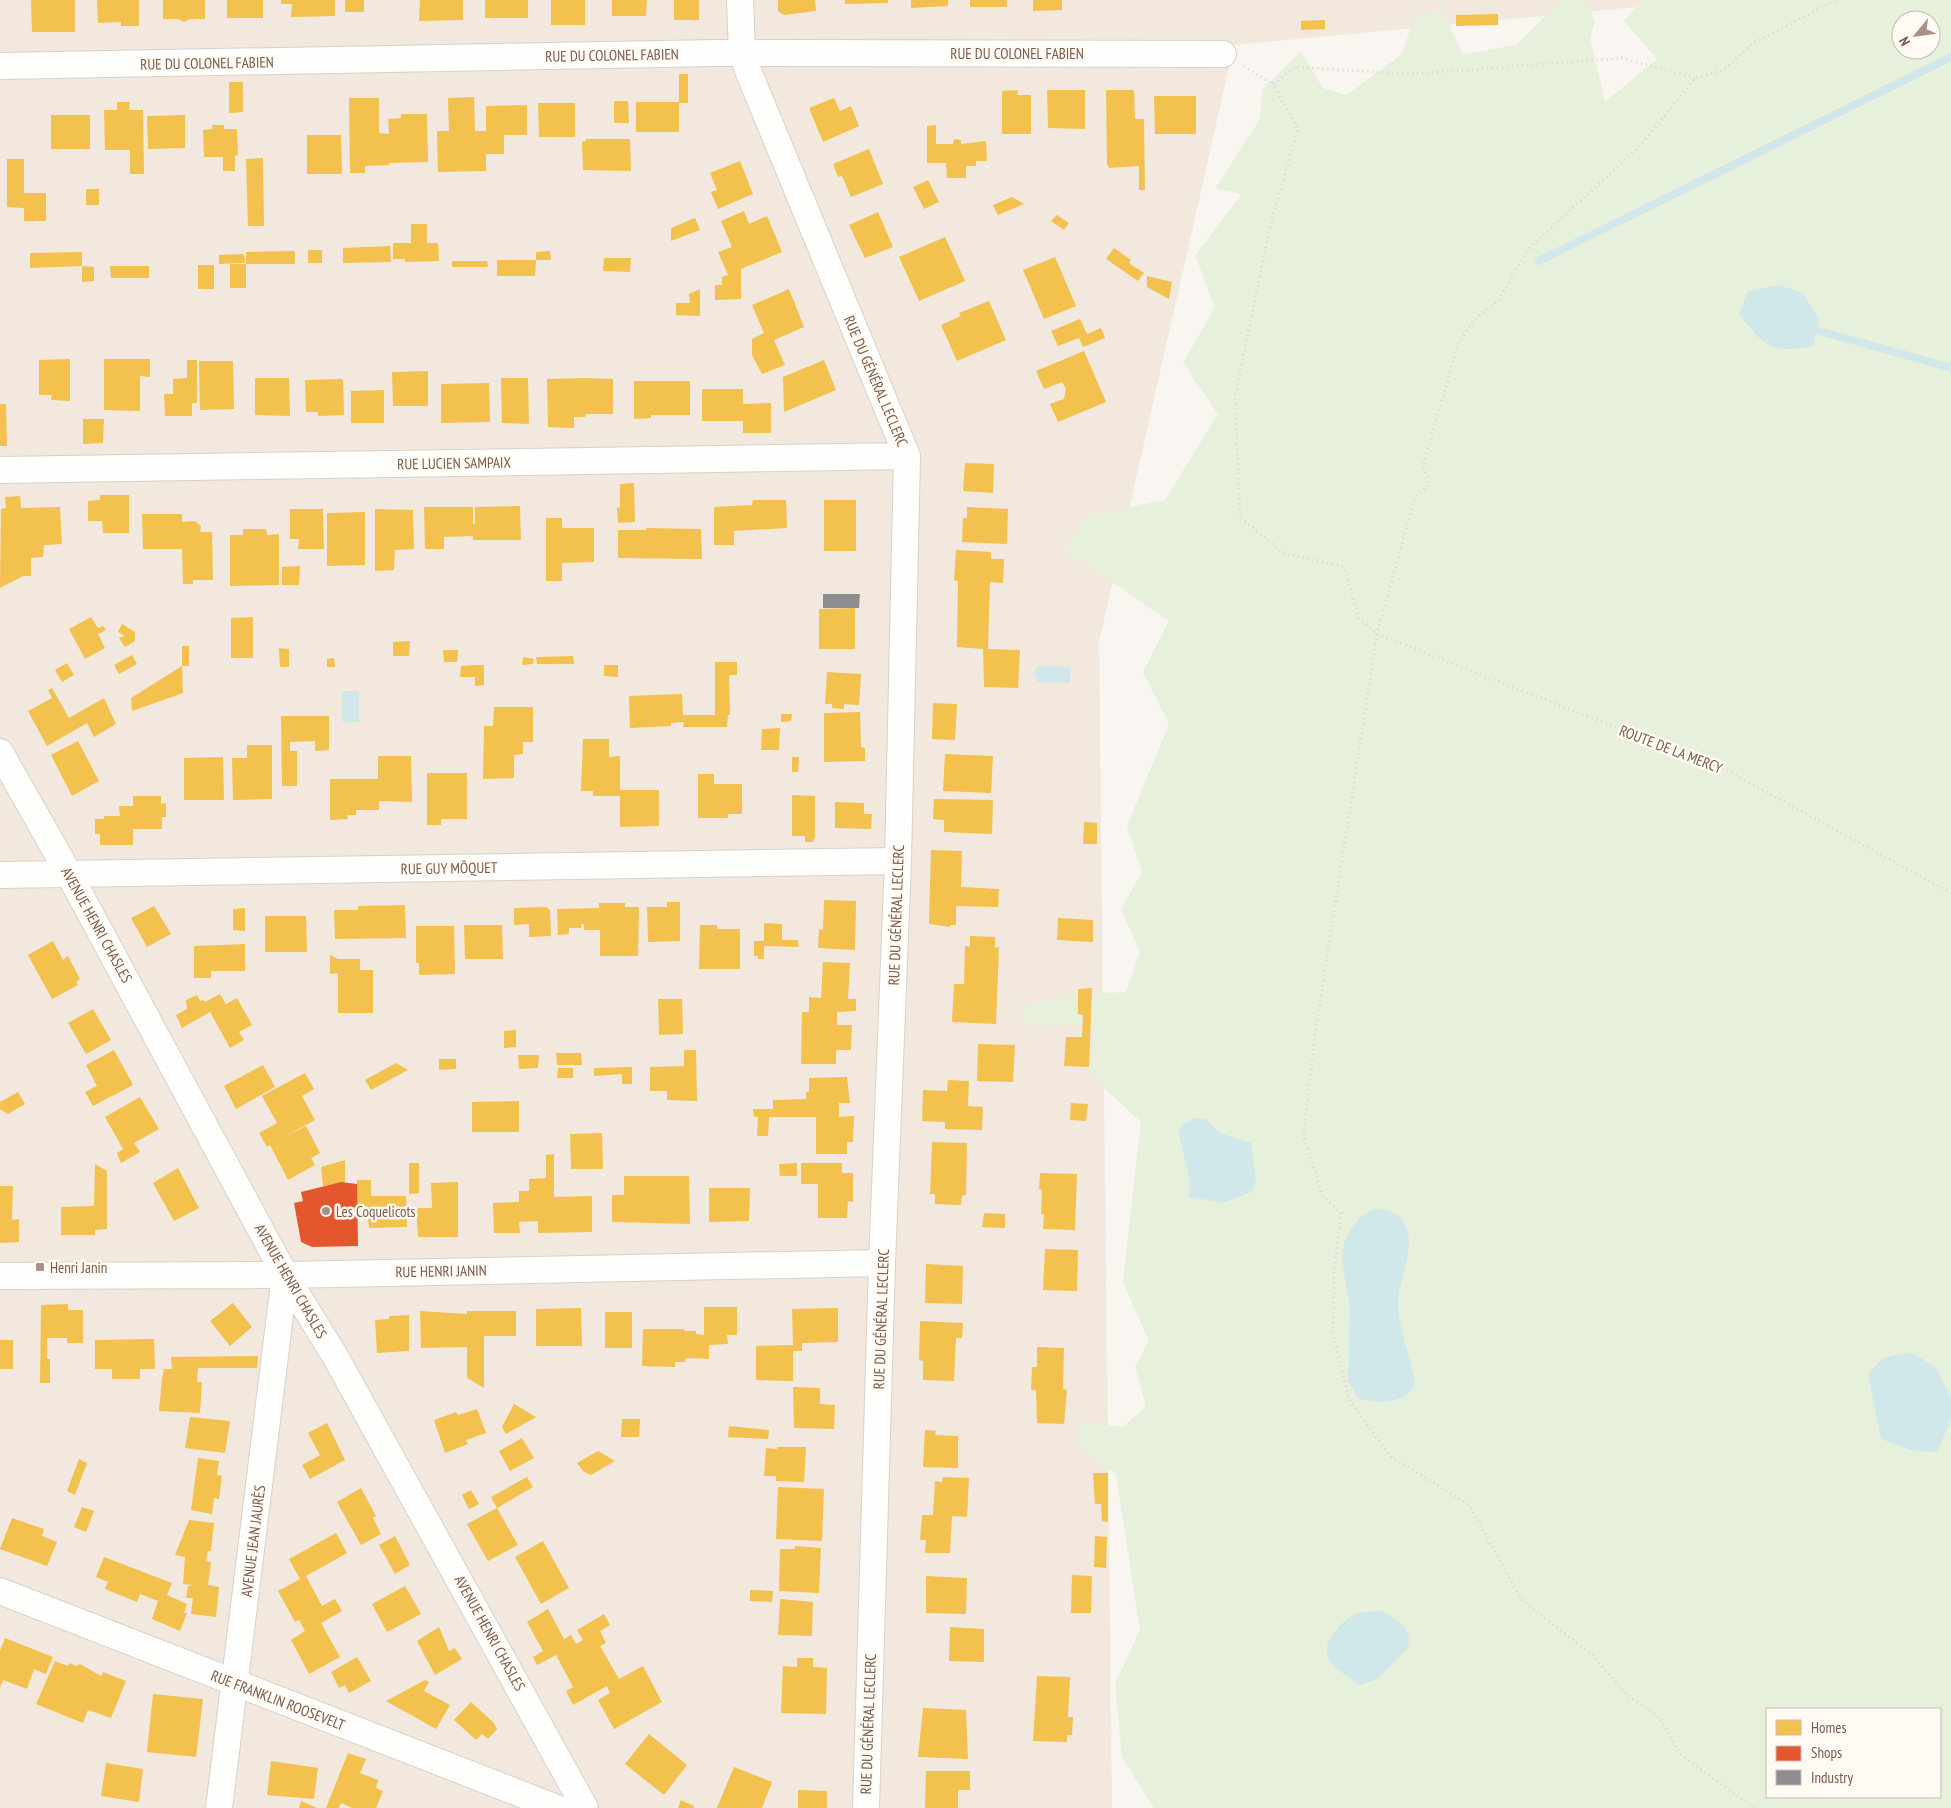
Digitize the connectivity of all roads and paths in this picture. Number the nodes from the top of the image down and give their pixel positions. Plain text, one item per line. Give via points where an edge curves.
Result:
1 (740, 0) edge
2 (1836, 0) edge
3 (742, 53) junction
4 (1223, 54) joint
5 (0, 66) edge
6 (1695, 78) junction
7 (1273, 84) junction
8 (907, 456) junction
9 (0, 470) edge
10 (1377, 634) junction
11 (0, 752) edge
12 (898, 861) junction
13 (69, 874) junction
14 (0, 875) edge
15 (1951, 893) edge
16 (882, 1263) junction
17 (285, 1275) junction
18 (0, 1276) edge
19 (0, 1590) edge
20 (235, 1684) junction
21 (219, 1808) edge
22 (557, 1808) edge
23 (585, 1808) edge
24 (866, 1808) edge
25 (1754, 1808) edge

1 - 3 street
2 - 6 path via 1752,44 1724,70
3 - 4 street, RUE DU COLONEL FABIEN
3 - 5 street, RUE DU COLONEL FABIEN
3 - 8 street, RUE DU GÉNÉRAL LECLERC
4 - 7 path
6 - 7 path via 1622,58 1412,74 1294,67
6 - 10 path via 1640,146 1530,247 1498,301 1474,320 1458,344 1424,466 1430,484 1415,497
7 - 10 path via 1298,129 1270,226 1235,397 1240,517 1283,553 1344,567 1359,618
8 - 9 street, RUE LUCIEN SAMPAIX
8 - 12 street, RUE DU GÉNÉRAL LECLERC
10 - 15 path, ROUTE DE LA MERCY via 1728,771
10 - 25 path via 1316,1028 1303,1136 1323,1196 1341,1213 1334,1271 1333,1336 1350,1401 1390,1456 1469,1506 1521,1599 1592,1656 1626,1694 1660,1718 1680,1754
11 - 13 street, AVENUE HENRI CHASLES
12 - 13 street, RUE GUY MÔQUET
12 - 16 street, RUE DU GÉNÉRAL LECLERC
13 - 14 street, RUE GUY MÔQUET
13 - 17 street, AVENUE HENRI CHASLES
16 - 17 street, RUE HENRI JANIN
16 - 24 street, RUE DU GÉNÉRAL LECLERC
17 - 18 street, RUE HENRI JANIN
17 - 20 street, AVENUE JEAN JAURÈS
17 - 23 street, AVENUE HENRI CHASLES via 336,1356
19 - 20 street, RUE FRANKLIN ROOSEVELT
20 - 21 street, AVENUE JEAN JAURÈS
20 - 22 street, RUE FRANKLIN ROOSEVELT

